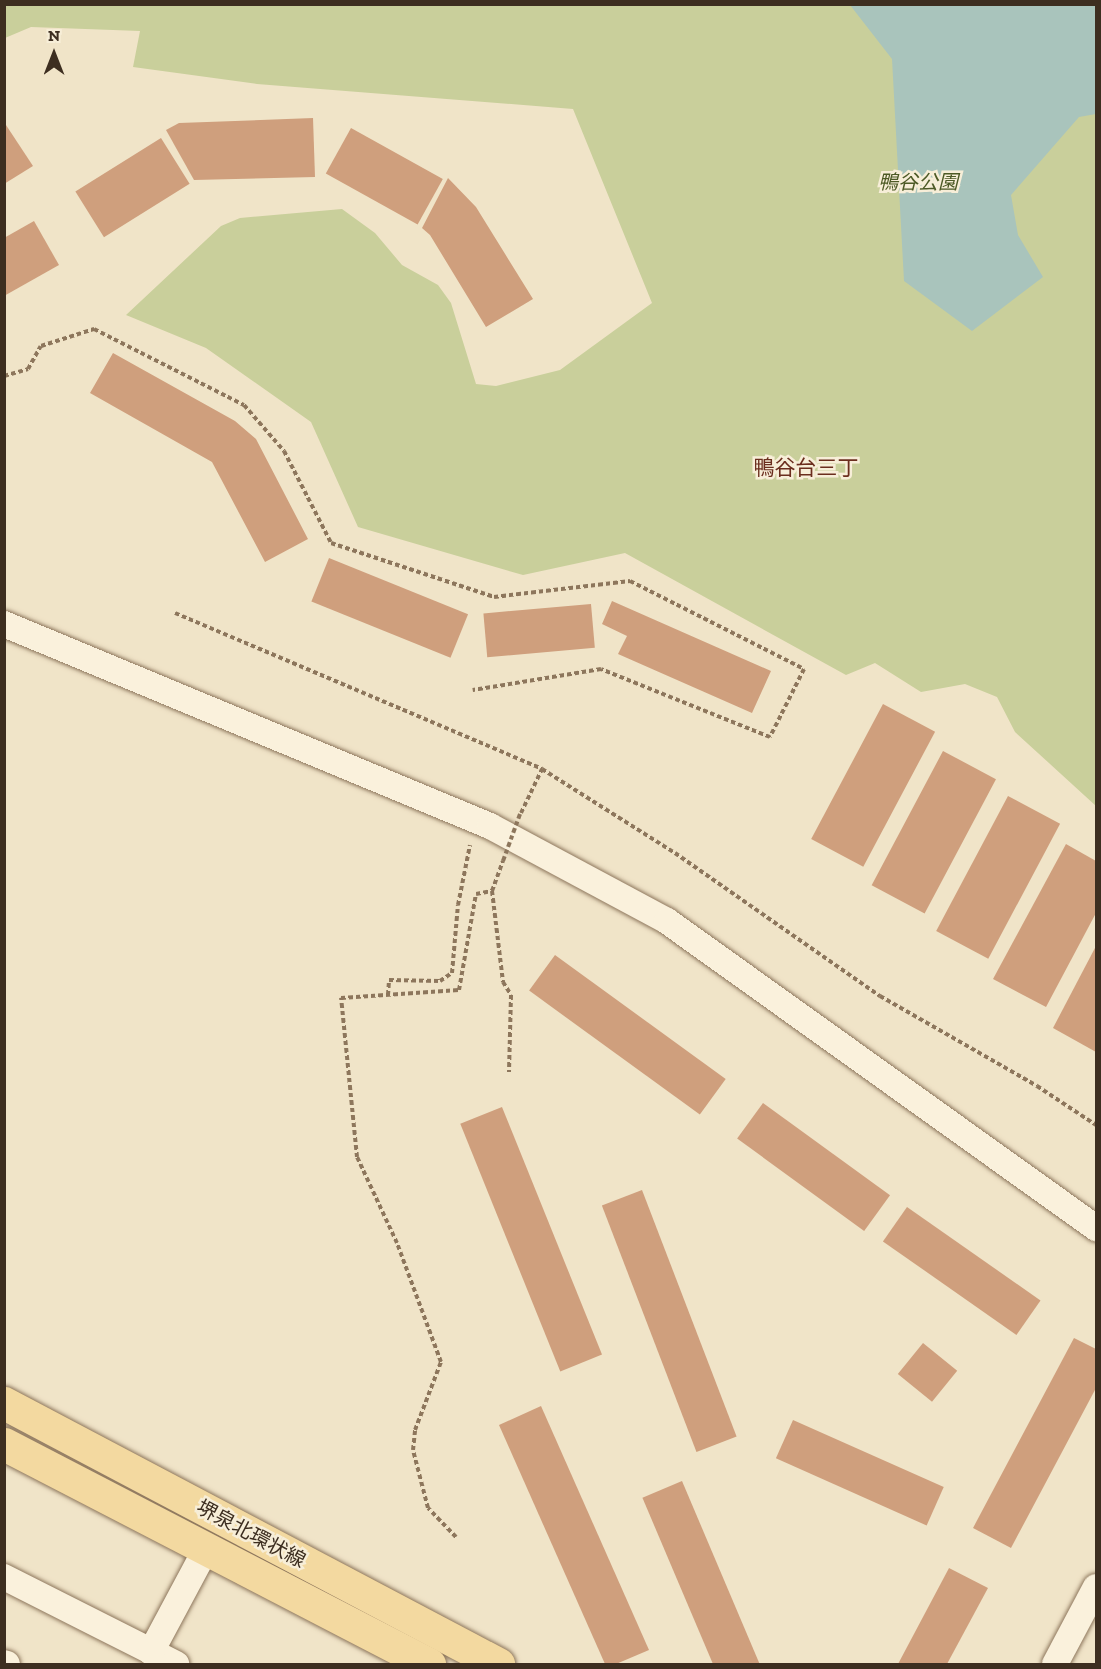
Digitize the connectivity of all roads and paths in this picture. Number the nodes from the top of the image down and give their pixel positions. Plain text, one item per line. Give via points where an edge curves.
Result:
1 (4, 376) edge
2 (175, 613) dead end
3 (4, 624) edge
4 (473, 690) dead end
5 (542, 769) junction
6 (475, 820) junction
7 (492, 891) junction
8 (388, 994) junction
9 (509, 1072) dead end
10 (1096, 1125) edge
11 (1096, 1227) edge
12 (4, 1403) edge
13 (4, 1444) edge
14 (456, 1537) dead end
15 (206, 1550) junction
16 (4, 1577) edge
17 (1096, 1587) edge
18 (151, 1652) junction
19 (176, 1665) edge
20 (429, 1665) edge
21 (498, 1665) edge
22 (1055, 1665) edge

1 - 4 path via 28,369 41,346 94,329 244,405 284,451 331,543 494,597 630,581 804,669 770,737 601,669
2 - 5 path
3 - 6 street
5 - 7 path, bridge via 520,814
5 - 10 path via 675,853 880,996 1037,1086
6 - 8 path via 458,905 452,973 440,981 389,980
6 - 11 street via 667,921
7 - 8 path via 476,894 459,990
7 - 9 path via 503,982 511,994
8 - 14 path via 341,998 357,1157 397,1244 441,1362 415,1430 413,1450 428,1508
12 - 21 main road, 堺泉北環状線
13 - 15 main road, 堺泉北環状線
15 - 18 street
15 - 20 main road, 堺泉北環状線
16 - 18 street
17 - 22 street
18 - 19 street

